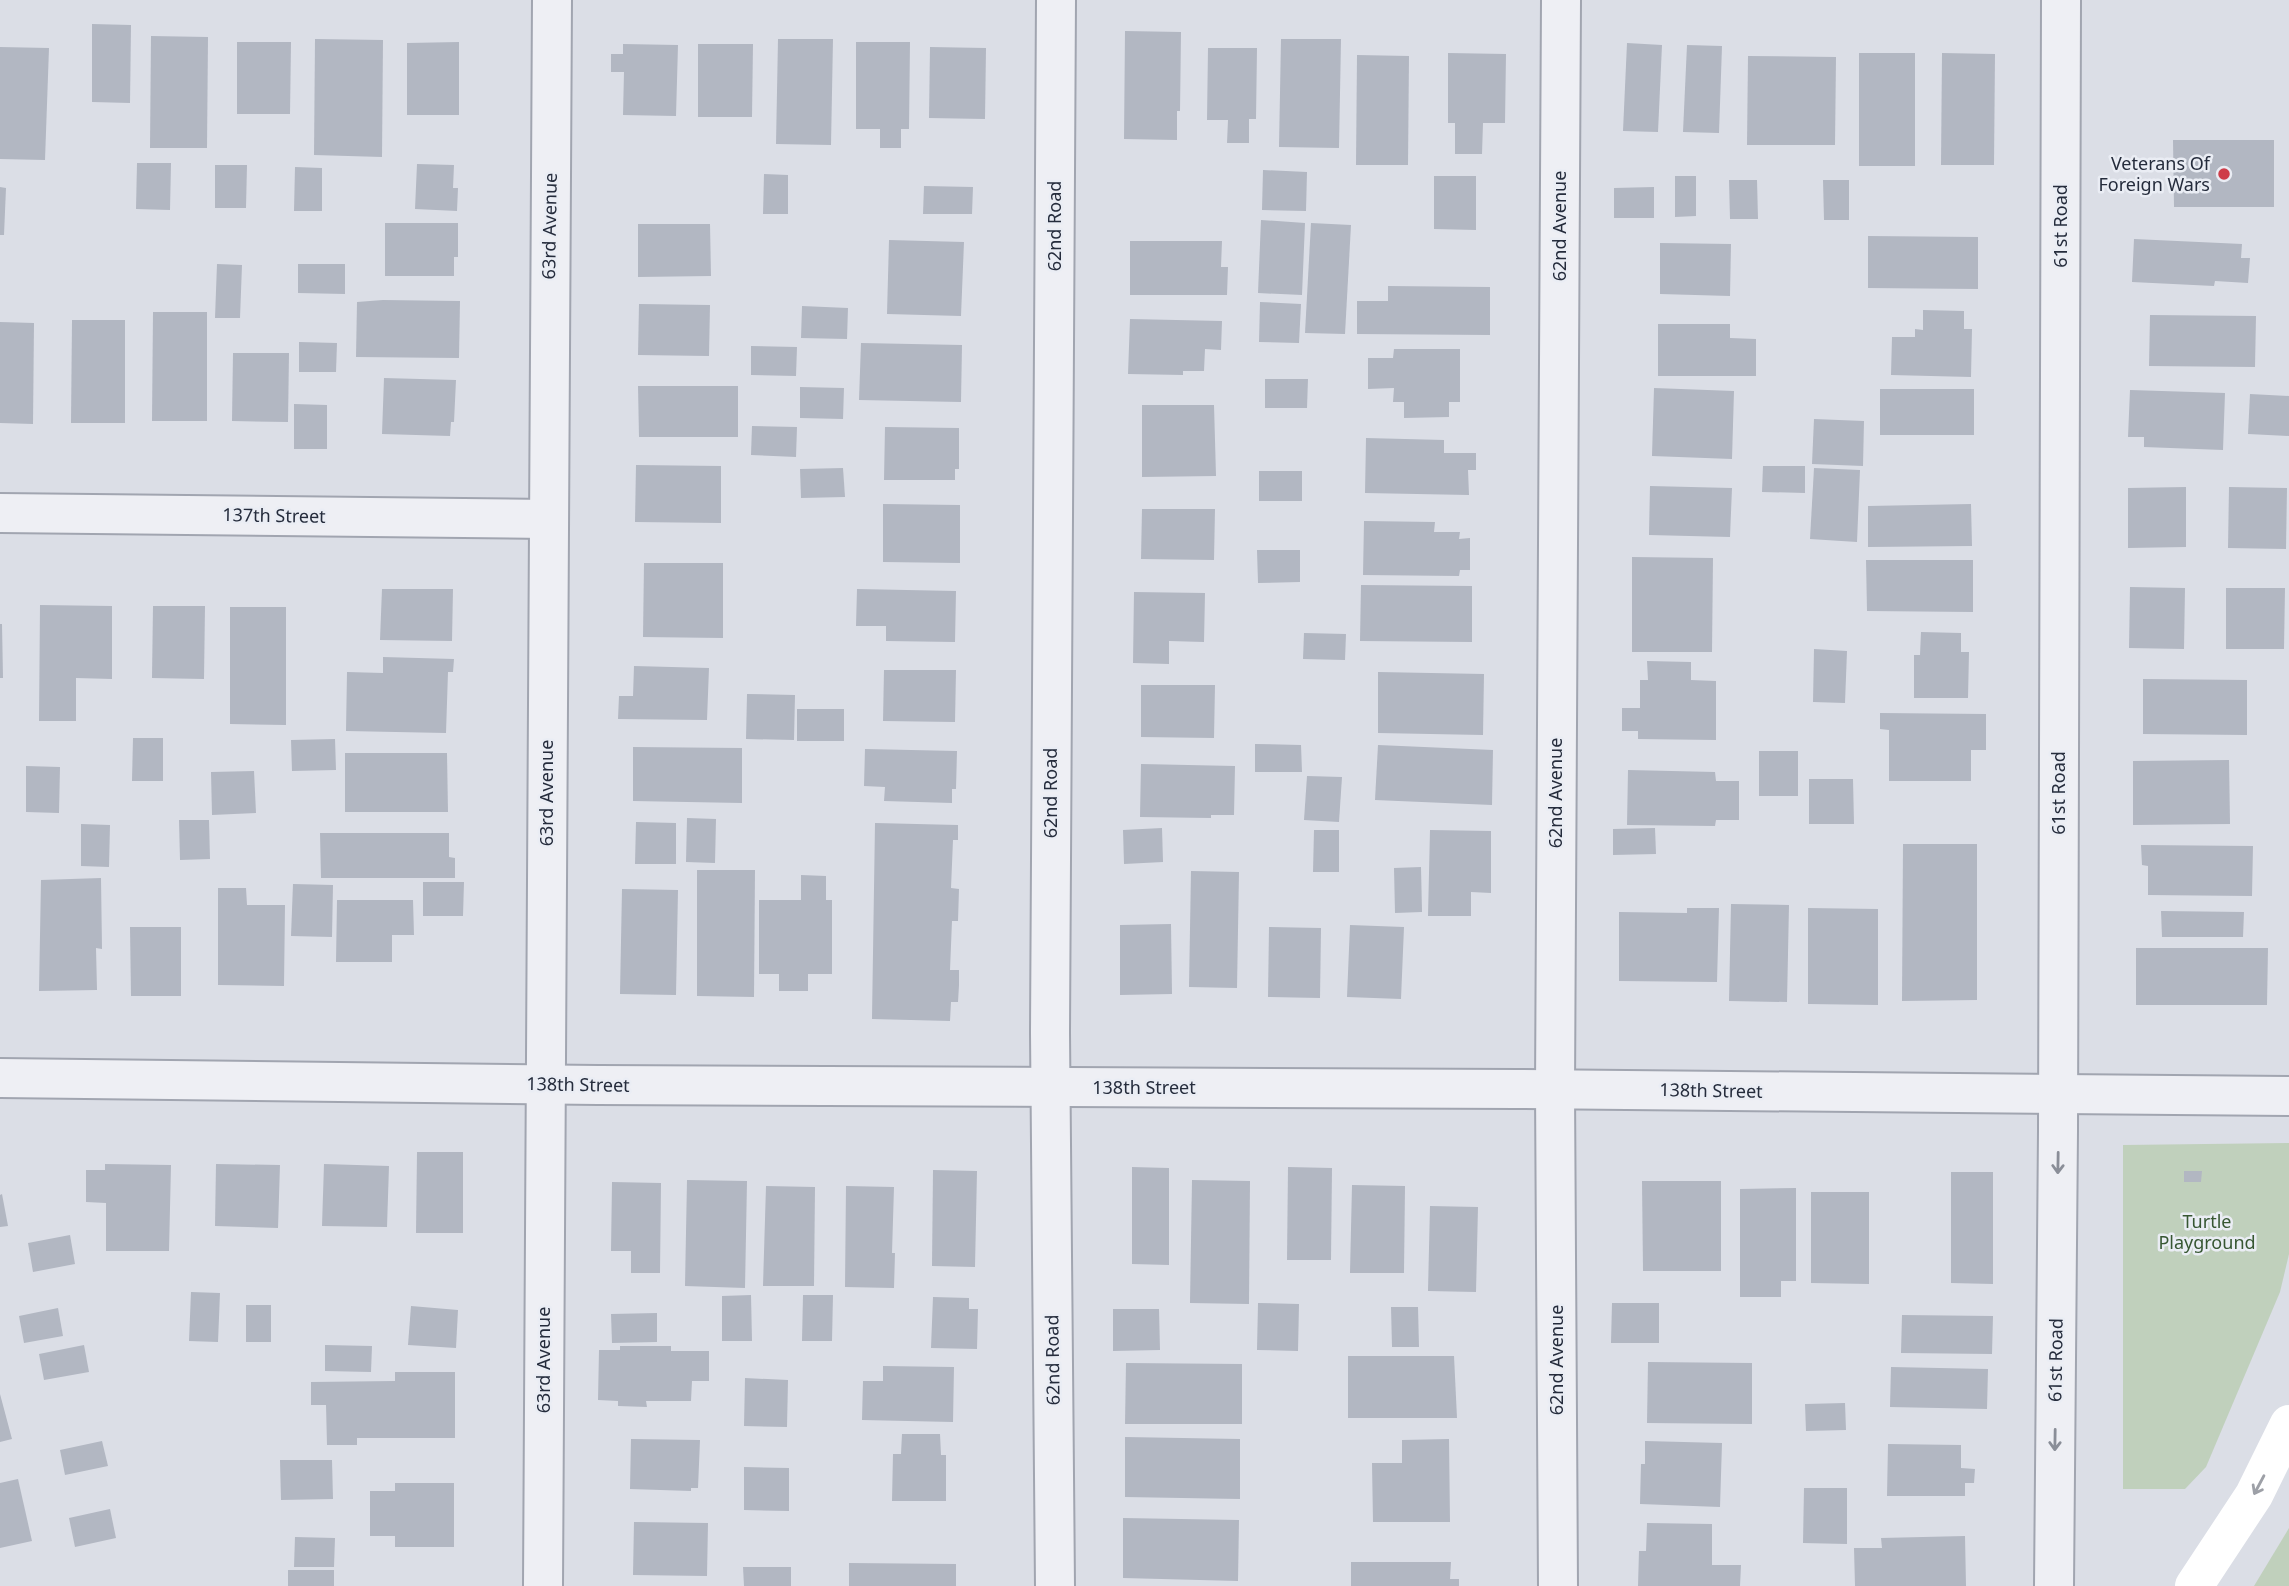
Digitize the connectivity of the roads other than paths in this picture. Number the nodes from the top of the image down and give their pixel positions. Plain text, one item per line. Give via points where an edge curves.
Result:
1 (552, 0) edge
2 (1056, 0) edge
3 (1561, 0) edge
4 (2061, 0) edge
5 (0, 513) edge
6 (547, 519) junction
7 (0, 1078) edge
8 (547, 1085) junction
9 (1050, 1087) junction
10 (1555, 1090) junction
11 (2058, 1095) junction
12 (2289, 1096) edge
13 (2289, 1424) edge
14 (542, 1586) edge
15 (1055, 1586) edge
16 (1559, 1586) edge
17 (2054, 1586) edge
18 (2194, 1586) edge

1 - 6 street, 63rd Avenue
2 - 9 street, 62nd Road
3 - 10 street, 62nd Avenue
4 - 11 street, 61st Road
5 - 6 street, 137th Street
6 - 8 street, 63rd Avenue
7 - 8 street, 138th Street
8 - 9 street, 138th Street
8 - 14 street, 63rd Avenue
9 - 10 street, 138th Street
9 - 15 street, 62nd Road
10 - 11 street, 138th Street
10 - 16 street, 62nd Avenue
11 - 12 street, 138th Street
11 -> 17 street, 61st Road
13 -> 18 main road via 2254,1495

